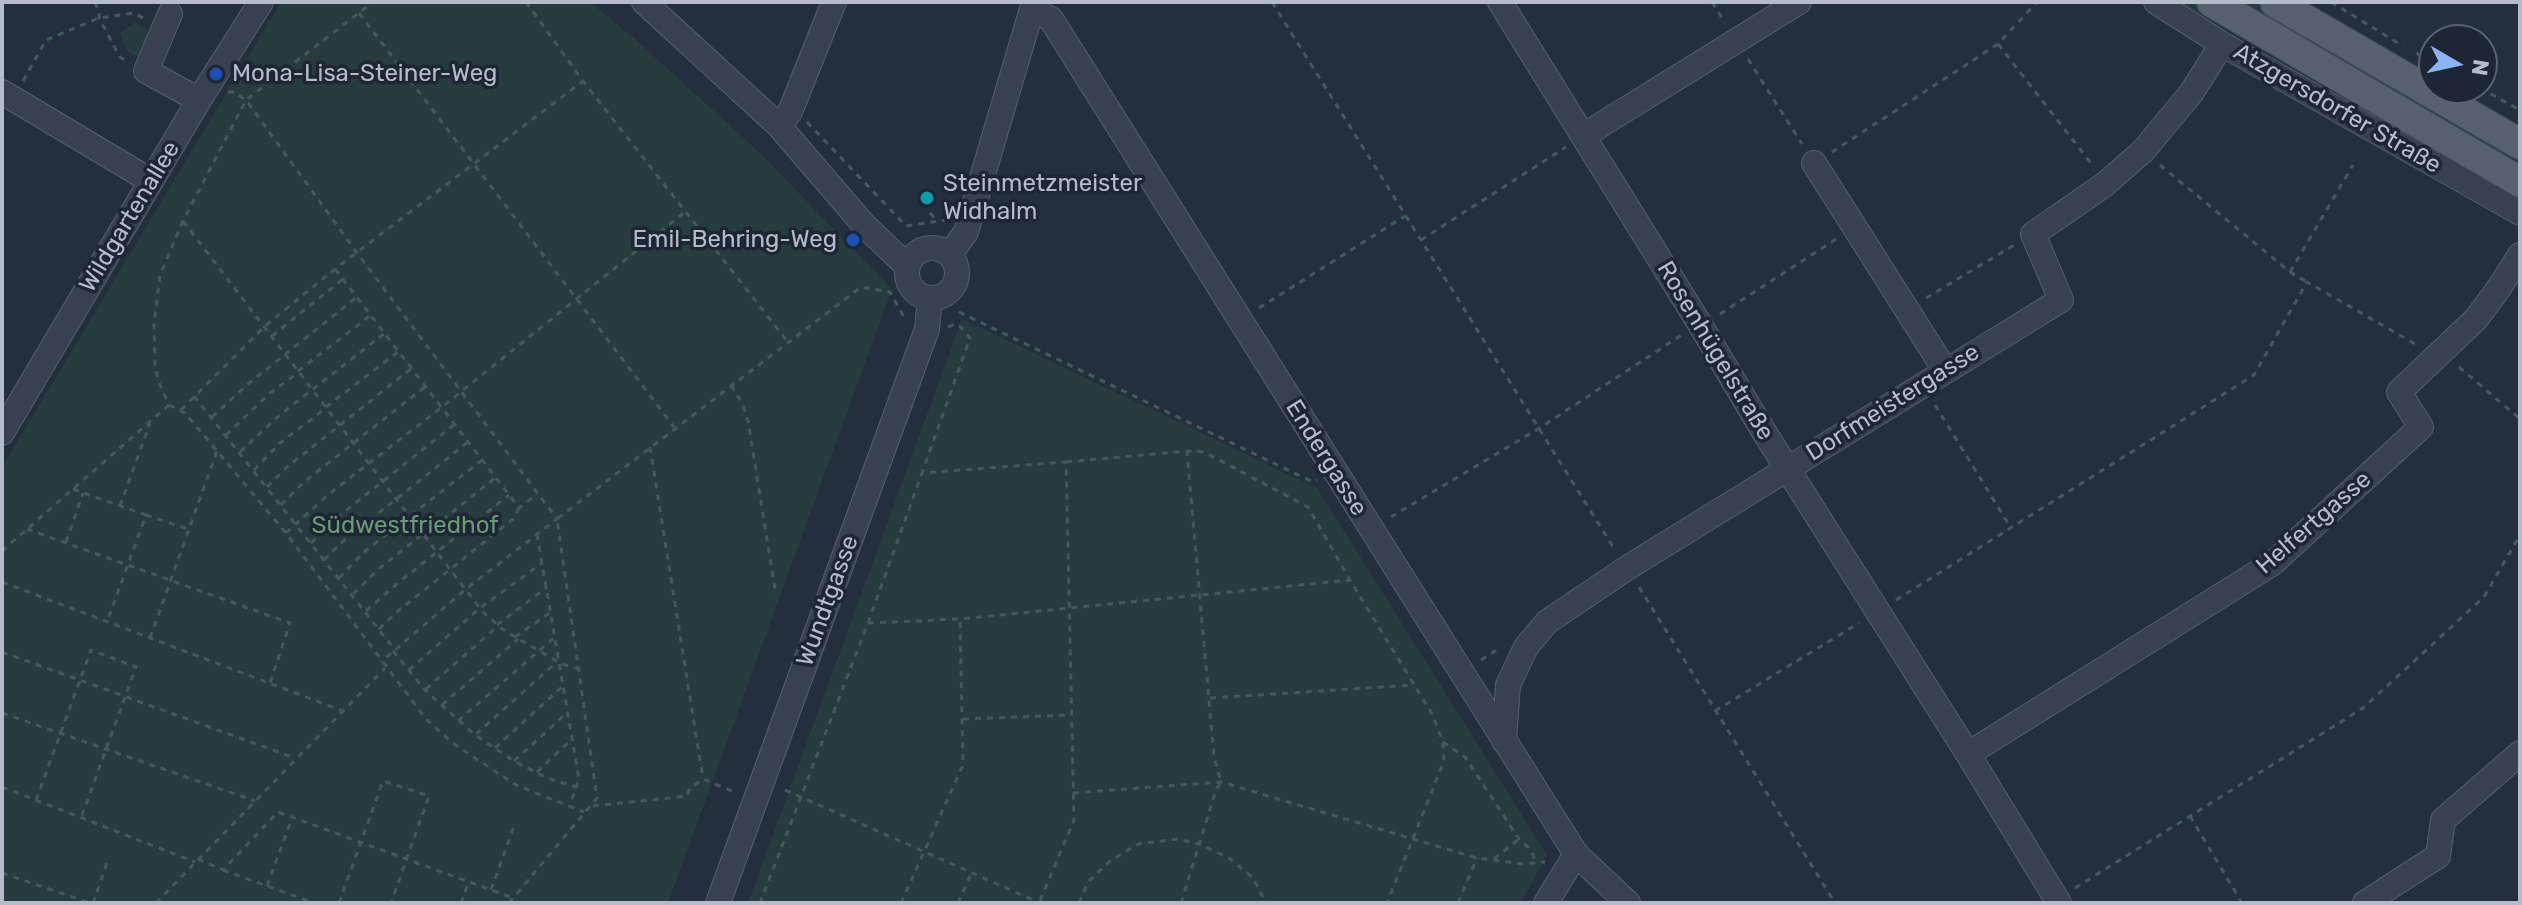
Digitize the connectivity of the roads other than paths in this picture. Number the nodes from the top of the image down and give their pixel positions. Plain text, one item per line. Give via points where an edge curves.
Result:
1 (261, 2) edge
2 (644, 2) edge
3 (834, 2) edge
4 (1500, 2) edge
5 (1799, 2) edge
6 (2156, 2) edge
7 (2212, 2) edge
8 (2275, 2) edge
9 (1033, 6) edge
10 (166, 21) road end
11 (2222, 44) junction
12 (8, 95) edge
13 (199, 100) junction
14 (784, 119) junction
15 (1583, 136) junction
16 (2520, 144) edge
17 (1814, 163) road end
18 (151, 181) junction
19 (2520, 182) edge
20 (2520, 213) edge
21 (950, 254) junction
22 (2520, 255) edge
23 (907, 266) junction
24 (930, 298) junction
25 (1945, 370) junction
26 (2, 433) edge
27 (1788, 470) junction
28 (1504, 741) junction
29 (2520, 753) edge
30 (1968, 754) junction
31 (1576, 854) junction
32 (2058, 901) edge
33 (718, 903) edge
34 (1546, 903) edge
35 (1628, 903) edge
36 (2365, 903) edge

1 - 13 street, Wildgartenallee
2 - 14 street
3 - 14 street
4 - 15 street, Rosenhügelstraße
5 - 15 street
6 - 11 street, Atzgersdorfer Straße
7 - 19 main road, Atzgersdorfer Straße
8 - 16 main road
9 - 21 street via 966,232
9 - 28 street, Endergasse via 1051,19
10 - 13 street via 146,71
11 - 20 street, Atzgersdorfer Straße
11 - 25 street, Dorfmeistergasse via 2192,92 2143,151 2033,234 2061,300
12 - 18 street
13 - 18 street, Wildgartenallee
14 - 23 street via 882,245
15 - 27 street, Rosenhügelstraße
17 - 25 street
18 - 26 street, Wildgartenallee
21 - 23 street via 925,248
21 - 24 street via 958,270 953,287
22 - 30 street, Helfertgasse via 2476,319 2399,392 2421,427 2273,563
23 - 24 street via 914,291
24 - 33 street, Wundtgasse via 934,330
25 - 27 street, Dorfmeistergasse
27 - 28 street, Dorfmeistergasse via 1547,622 1526,647 1508,685
27 - 30 street, Rosenhügelstraße
28 - 31 street, Endergasse
29 - 36 street via 2443,820 2438,856
30 - 32 street, Rosenhügelstraße
31 - 34 street
31 - 35 street, Endergasse

